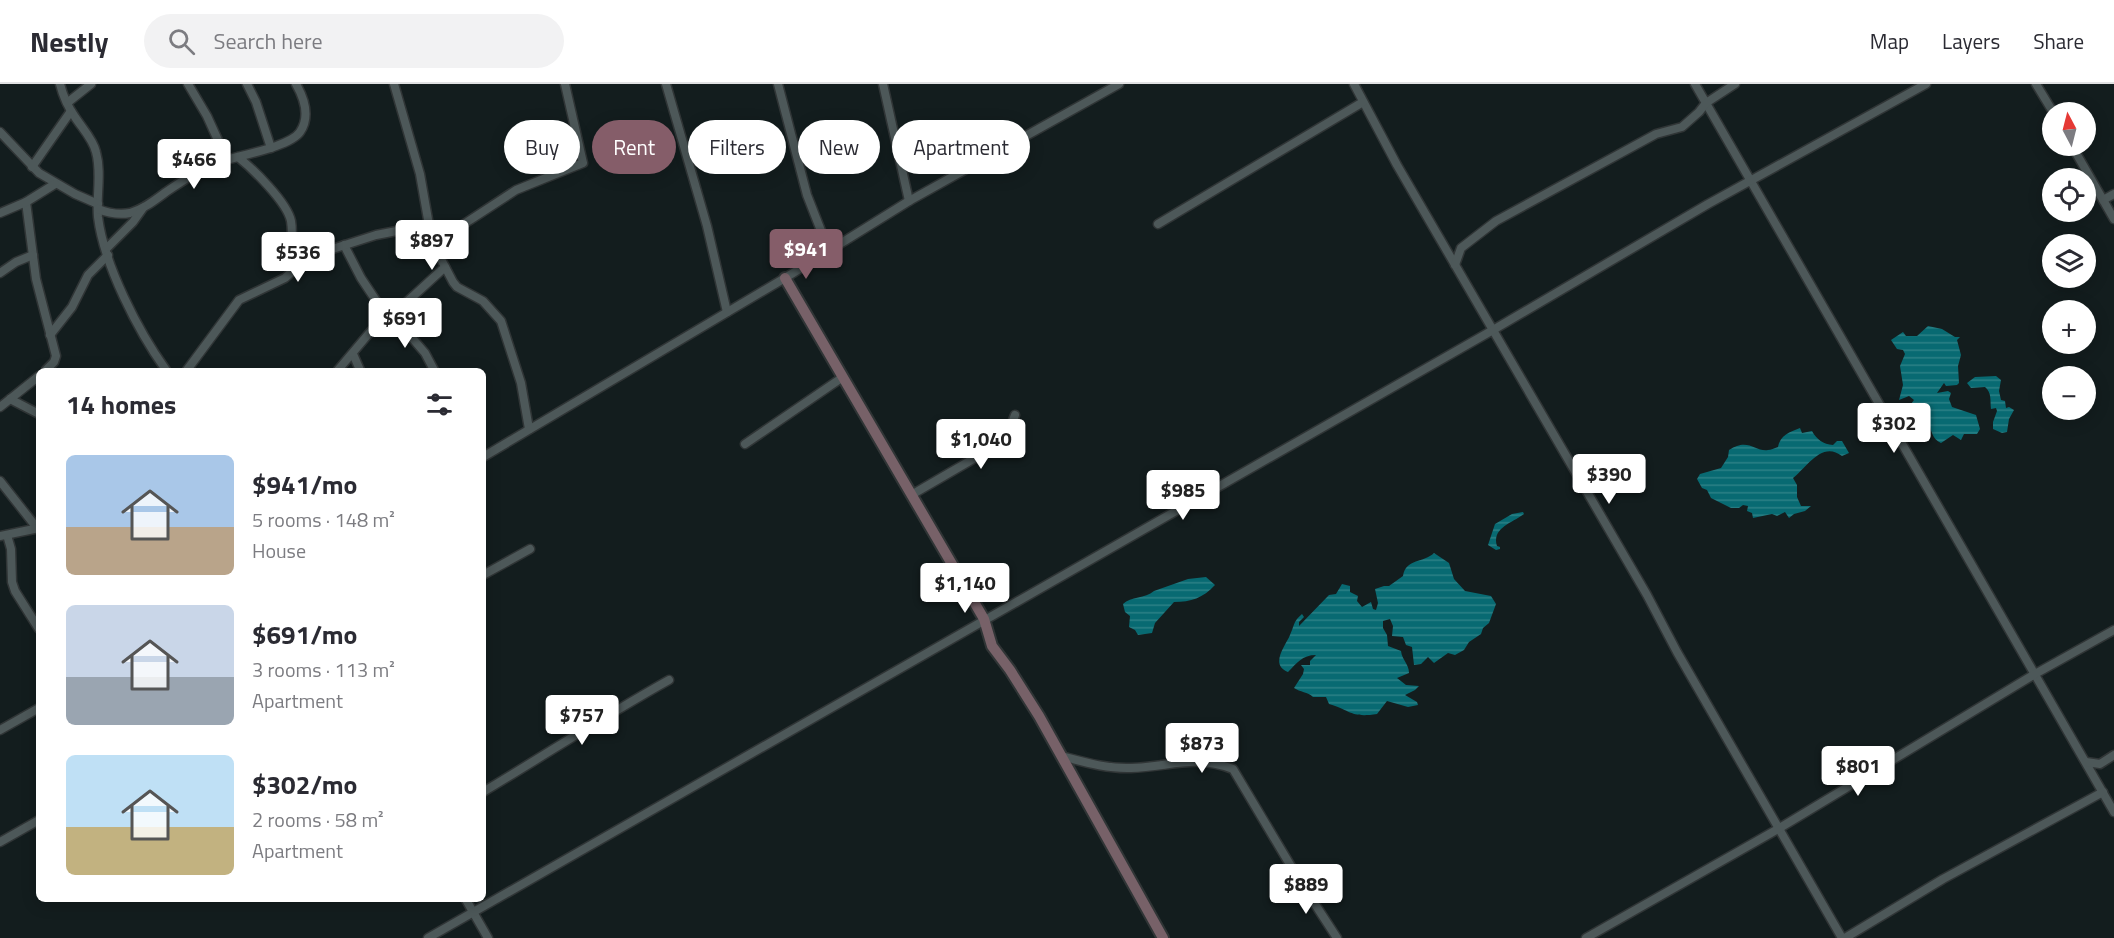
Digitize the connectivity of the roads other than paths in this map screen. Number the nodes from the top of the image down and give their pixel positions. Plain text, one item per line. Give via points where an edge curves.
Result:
1 (60, 84) edge
2 (91, 84) edge
3 (188, 84) edge
4 (247, 84) edge
5 (296, 84) edge
6 (394, 84) edge
7 (565, 84) edge
8 (666, 84) edge
9 (778, 84) edge
10 (883, 84) edge
11 (1119, 84) edge
12 (1354, 84) edge
13 (1695, 84) edge
14 (1736, 84) edge
15 (1926, 84) edge
16 (2036, 84) edge
17 (1364, 102) junction
18 (2047, 102) edge
19 (1706, 103) junction
20 (69, 107) junction
21 (0, 132) edge
22 (271, 148) junction
23 (2078, 156) edge
24 (238, 157) junction
25 (227, 160) junction
26 (32, 167) junction
27 (1750, 179) junction
28 (55, 184) junction
29 (2114, 194) edge
30 (2103, 200) junction
31 (909, 201) junction
32 (26, 202) junction
33 (98, 206) junction
34 (143, 208) junction
35 (0, 213) edge
36 (2114, 219) edge
37 (1158, 224) dead end
38 (428, 225) junction
39 (432, 242) junction
40 (344, 245) junction
41 (829, 251) junction
42 (107, 252) junction
43 (33, 255) junction
44 (1455, 265) junction
45 (445, 267) junction
46 (291, 272) junction
47 (0, 273) edge
48 (785, 278) junction
49 (728, 312) junction
50 (1484, 316) junction
51 (387, 317) junction
52 (1504, 323) junction
53 (1493, 330) junction
54 (50, 335) junction
55 (352, 354) junction
56 (48, 368) edge
57 (165, 368) edge
58 (188, 368) edge
59 (340, 368) edge
60 (359, 368) edge
61 (433, 368) edge
62 (843, 377) junction
63 (36, 378) edge
64 (10, 399) junction
65 (0, 407) edge
66 (36, 412) edge
67 (1015, 415) dead end
68 (529, 429) junction
69 (745, 444) dead end
70 (486, 455) edge
71 (0, 481) edge
72 (912, 494) junction
73 (36, 526) edge
74 (36, 528) edge
75 (2, 536) edge
76 (530, 549) dead end
77 (486, 573) edge
78 (984, 619) junction
79 (36, 624) edge
80 (2114, 630) edge
81 (2035, 674) junction
82 (669, 680) dead end
83 (36, 710) edge
84 (0, 730) edge
85 (2114, 755) edge
86 (1061, 756) junction
87 (2086, 762) junction
88 (2100, 764) junction
89 (2096, 781) junction
90 (486, 790) edge
91 (2103, 792) junction
92 (2114, 812) edge
93 (36, 822) edge
94 (1778, 829) junction
95 (0, 842) edge
96 (467, 902) edge
97 (473, 912) junction
98 (428, 938) edge
99 (488, 938) edge
100 (1163, 938) edge
101 (1336, 938) edge
102 (1586, 938) edge
103 (1843, 938) edge

1 - 20 street
2 - 20 street
3 - 25 street
4 - 22 street
5 - 22 street via 306,105 303,128 296,137
6 - 38 street via 420,174
7 - 39 street via 583,163 516,190
8 - 49 street
9 - 41 street via 807,195
10 - 31 street
11 - 31 street
12 - 17 street
13 - 19 street
14 - 19 street
15 - 27 street
16 - 18 street
17 - 37 street
17 - 44 street
19 - 27 street
19 - 44 street via 1683,127 1656,134 1496,221 1461,248
20 - 26 street
20 - 33 street via 96,152
21 - 26 street
22 - 24 street
23 - 30 street
24 - 25 street
24 - 46 street via 258,173 287,210 291,220
25 - 34 street via 202,170
26 - 28 street
27 - 52 street
27 - 81 street
28 - 32 street
28 - 33 street
29 - 30 street
30 - 36 street
31 - 41 street
32 - 35 street
32 - 43 street
33 - 34 street via 122,214
33 - 42 street
34 - 42 street
38 - 39 street
38 - 40 street
39 - 45 street
40 - 46 street via 303,262
40 - 51 street
41 - 48 street
42 - 54 street
42 - 57 street via 147,343
43 - 47 street
43 - 54 street
44 - 50 street
45 - 51 street
45 - 68 street via 457,287 483,301 501,321 521,383
46 - 58 street via 239,300
48 - 49 street
48 - 62 street
49 - 68 street
50 - 52 street
50 - 53 street
51 - 55 street
51 - 61 street via 403,327
52 - 53 street
53 - 78 street
53 - 94 street
54 - 56 street via 56,360
55 - 59 street
55 - 60 street
62 - 69 street
62 - 72 street
63 - 64 street
64 - 65 street
64 - 66 street
67 - 72 street via 1008,434 999,444
68 - 70 street
71 - 73 street
72 - 78 street
74 - 75 street
75 - 79 street via 11,549 15,591
76 - 77 street
78 - 86 street via 992,646
78 - 97 street
80 - 81 street
81 - 87 street
81 - 94 street
82 - 90 street
83 - 84 street
85 - 88 street
86 - 100 street
86 - 101 street via 1101,766 1131,768 1205,761 1233,769
87 - 88 street
87 - 89 street
88 - 89 street
89 - 91 street
91 - 92 street
91 - 103 street
93 - 95 street
94 - 102 street
94 - 103 street
96 - 97 street
97 - 98 street
97 - 99 street

